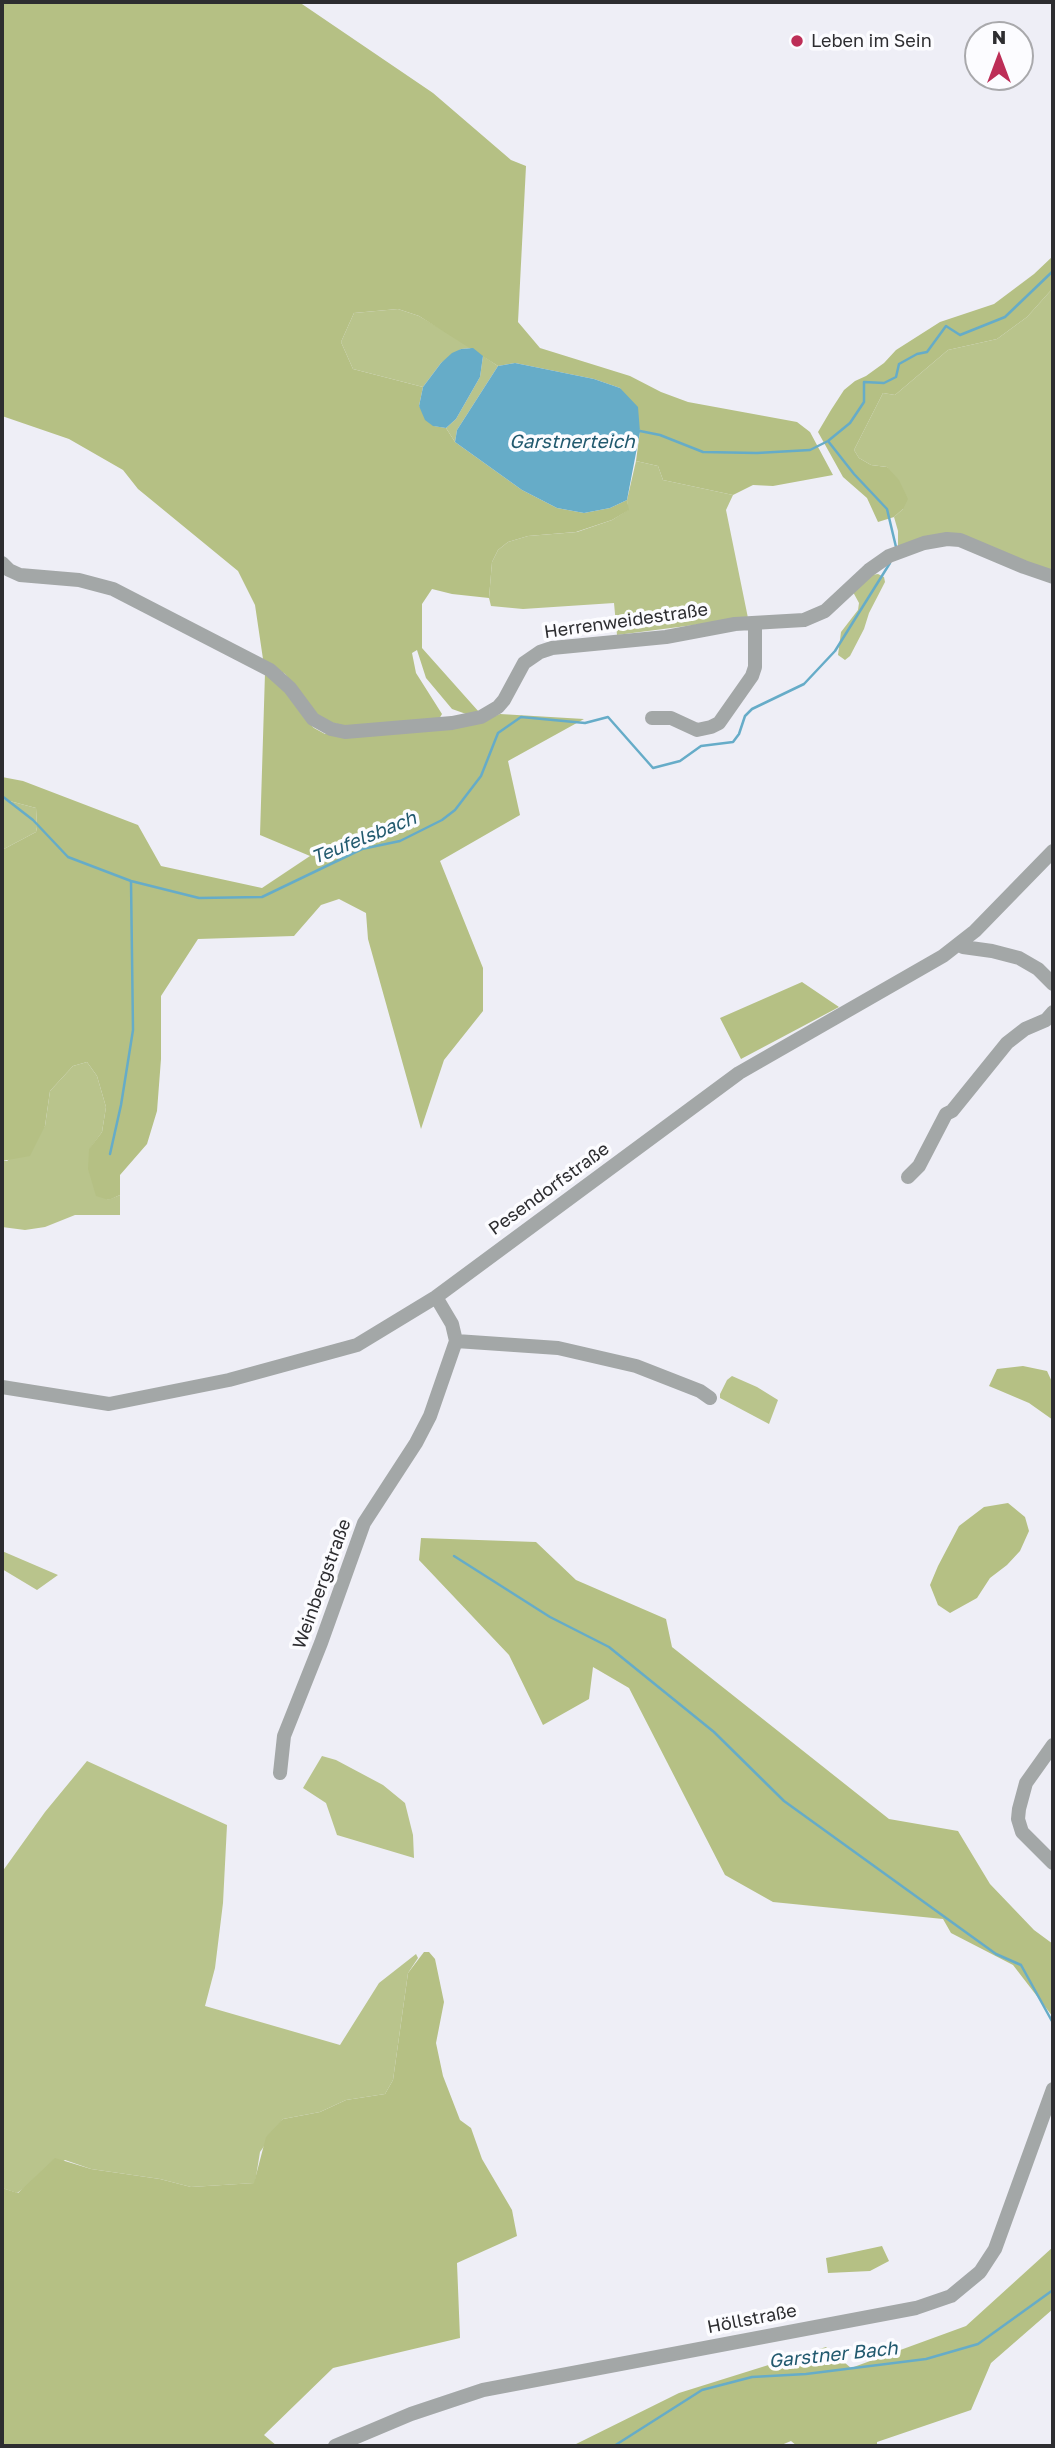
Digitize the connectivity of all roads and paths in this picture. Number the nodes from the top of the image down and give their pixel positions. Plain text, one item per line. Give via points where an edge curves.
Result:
1 (2, 563) edge
2 (1053, 577) edge
3 (755, 623) junction
4 (652, 718) dead end
5 (1053, 850) edge
6 (960, 944) junction
7 (1053, 984) edge
8 (1053, 1012) edge
9 (912, 1169) dead end
10 (436, 1297) junction
11 (456, 1341) junction
12 (2, 1387) edge
13 (710, 1398) dead end
14 (1053, 1745) edge
15 (280, 1773) dead end
16 (1053, 1863) edge
17 (1053, 2089) edge
18 (1047, 2121) edge
19 (335, 2446) edge

1 - 3 street, Herrenweidestraße via 20,575 96,583 122,594 270,670 313,719 345,732 481,717 504,700 524,663 552,648
2 - 3 street, Herrenweidestraße via 960,540 937,540 889,556 815,616
3 - 4 street via 752,676 719,723 697,730 671,718
5 - 6 street, Pesendorfstraße
6 - 7 street via 1019,958
6 - 10 street, Pesendorfstraße via 739,1073
8 - 9 street via 1007,1043 946,1114
10 - 11 street
10 - 12 street, Pesendorfstraße via 357,1345 229,1380 109,1404
11 - 13 street via 558,1348 636,1366
11 - 15 street, Weinbergstraße via 430,1416 364,1523 284,1736
14 - 16 street via 1026,1783 1018,1809 1022,1832
17 - 18 street, Höllstraße
18 - 19 street, Höllstraße via 995,2249 980,2272 951,2296 916,2308 483,2390

